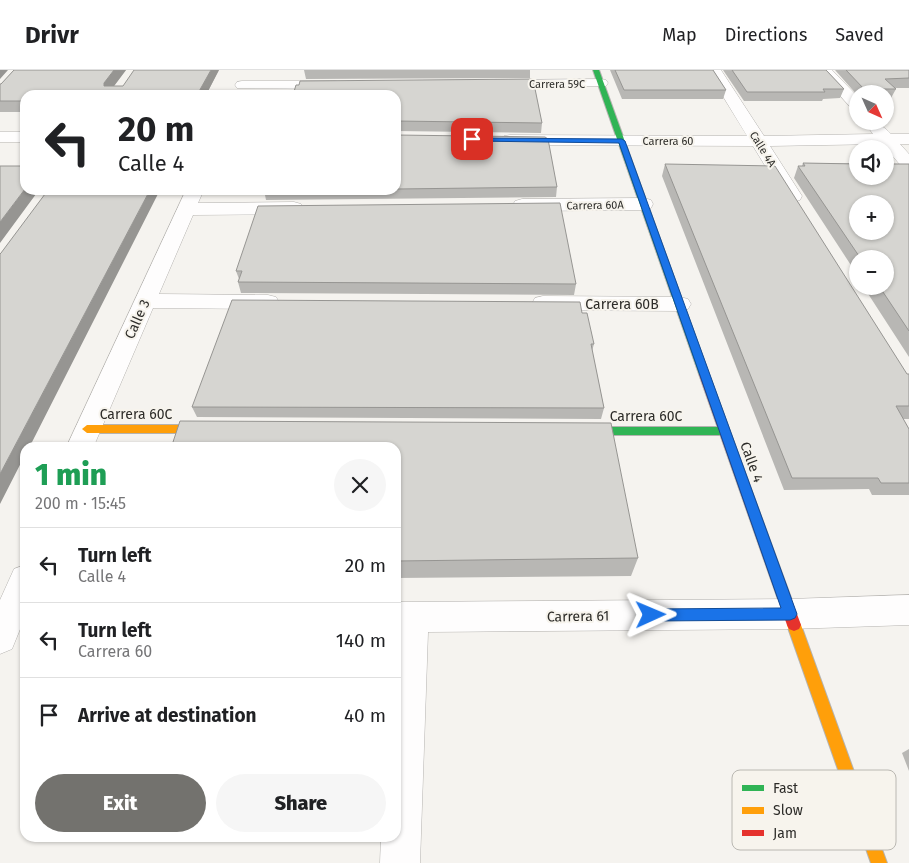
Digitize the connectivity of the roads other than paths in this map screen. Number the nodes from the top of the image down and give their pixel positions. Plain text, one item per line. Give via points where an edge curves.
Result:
1 (249, 70) edge
2 (714, 70) edge
3 (824, 70) edge
4 (599, 77) edge
5 (482, 84) edge
6 (352, 85) edge
7 (240, 90) edge
8 (849, 97) edge
9 (879, 130) edge
10 (0, 137) edge
11 (20, 137) edge
12 (494, 139) edge
13 (887, 139) junction
14 (909, 139) edge
15 (622, 141) junction
16 (758, 141) junction
17 (909, 164) edge
18 (190, 200) edge
19 (644, 204) junction
20 (505, 206) edge
21 (315, 208) edge
22 (804, 215) edge
23 (144, 301) junction
24 (293, 302) edge
25 (521, 303) edge
26 (680, 304) junction
27 (226, 430) edge
28 (565, 430) edge
29 (725, 431) junction
30 (83, 438) edge
31 (20, 593) edge
32 (909, 610) edge
33 (790, 614) junction
34 (404, 617) edge
35 (8, 625) edge
36 (846, 770) edge
37 (401, 802) edge
38 (400, 842) edge
39 (874, 850) edge
40 (400, 863) edge
41 (879, 863) edge

1 - 7 street
2 - 16 street, Calle 4A
3 - 8 street
4 - 5 street, Carrera 59C
4 - 15 street, Calle 4
6 - 7 street
9 - 13 street
10 - 11 street
12 - 15 street, Carrera 60
13 - 14 street, Carrera 60
13 - 16 street, Carrera 60
13 - 17 street
15 - 16 street, Carrera 60
15 - 19 street, Calle 4
16 - 22 street, Calle 4A
18 - 21 street
18 - 23 street, Calle 3
19 - 20 street, Carrera 60A
19 - 26 street, Calle 4
23 - 24 street
23 - 30 street, Calle 3
25 - 26 street, Carrera 60B
26 - 29 street, Calle 4
27 - 30 street, Carrera 60C
28 - 29 street, Carrera 60C
29 - 33 street, Calle 4
31 - 35 street
32 - 33 street, Carrera 61
33 - 34 street, Carrera 61
33 - 36 street, Calle 4
34 - 37 street
38 - 40 street
39 - 41 street, Calle 4

